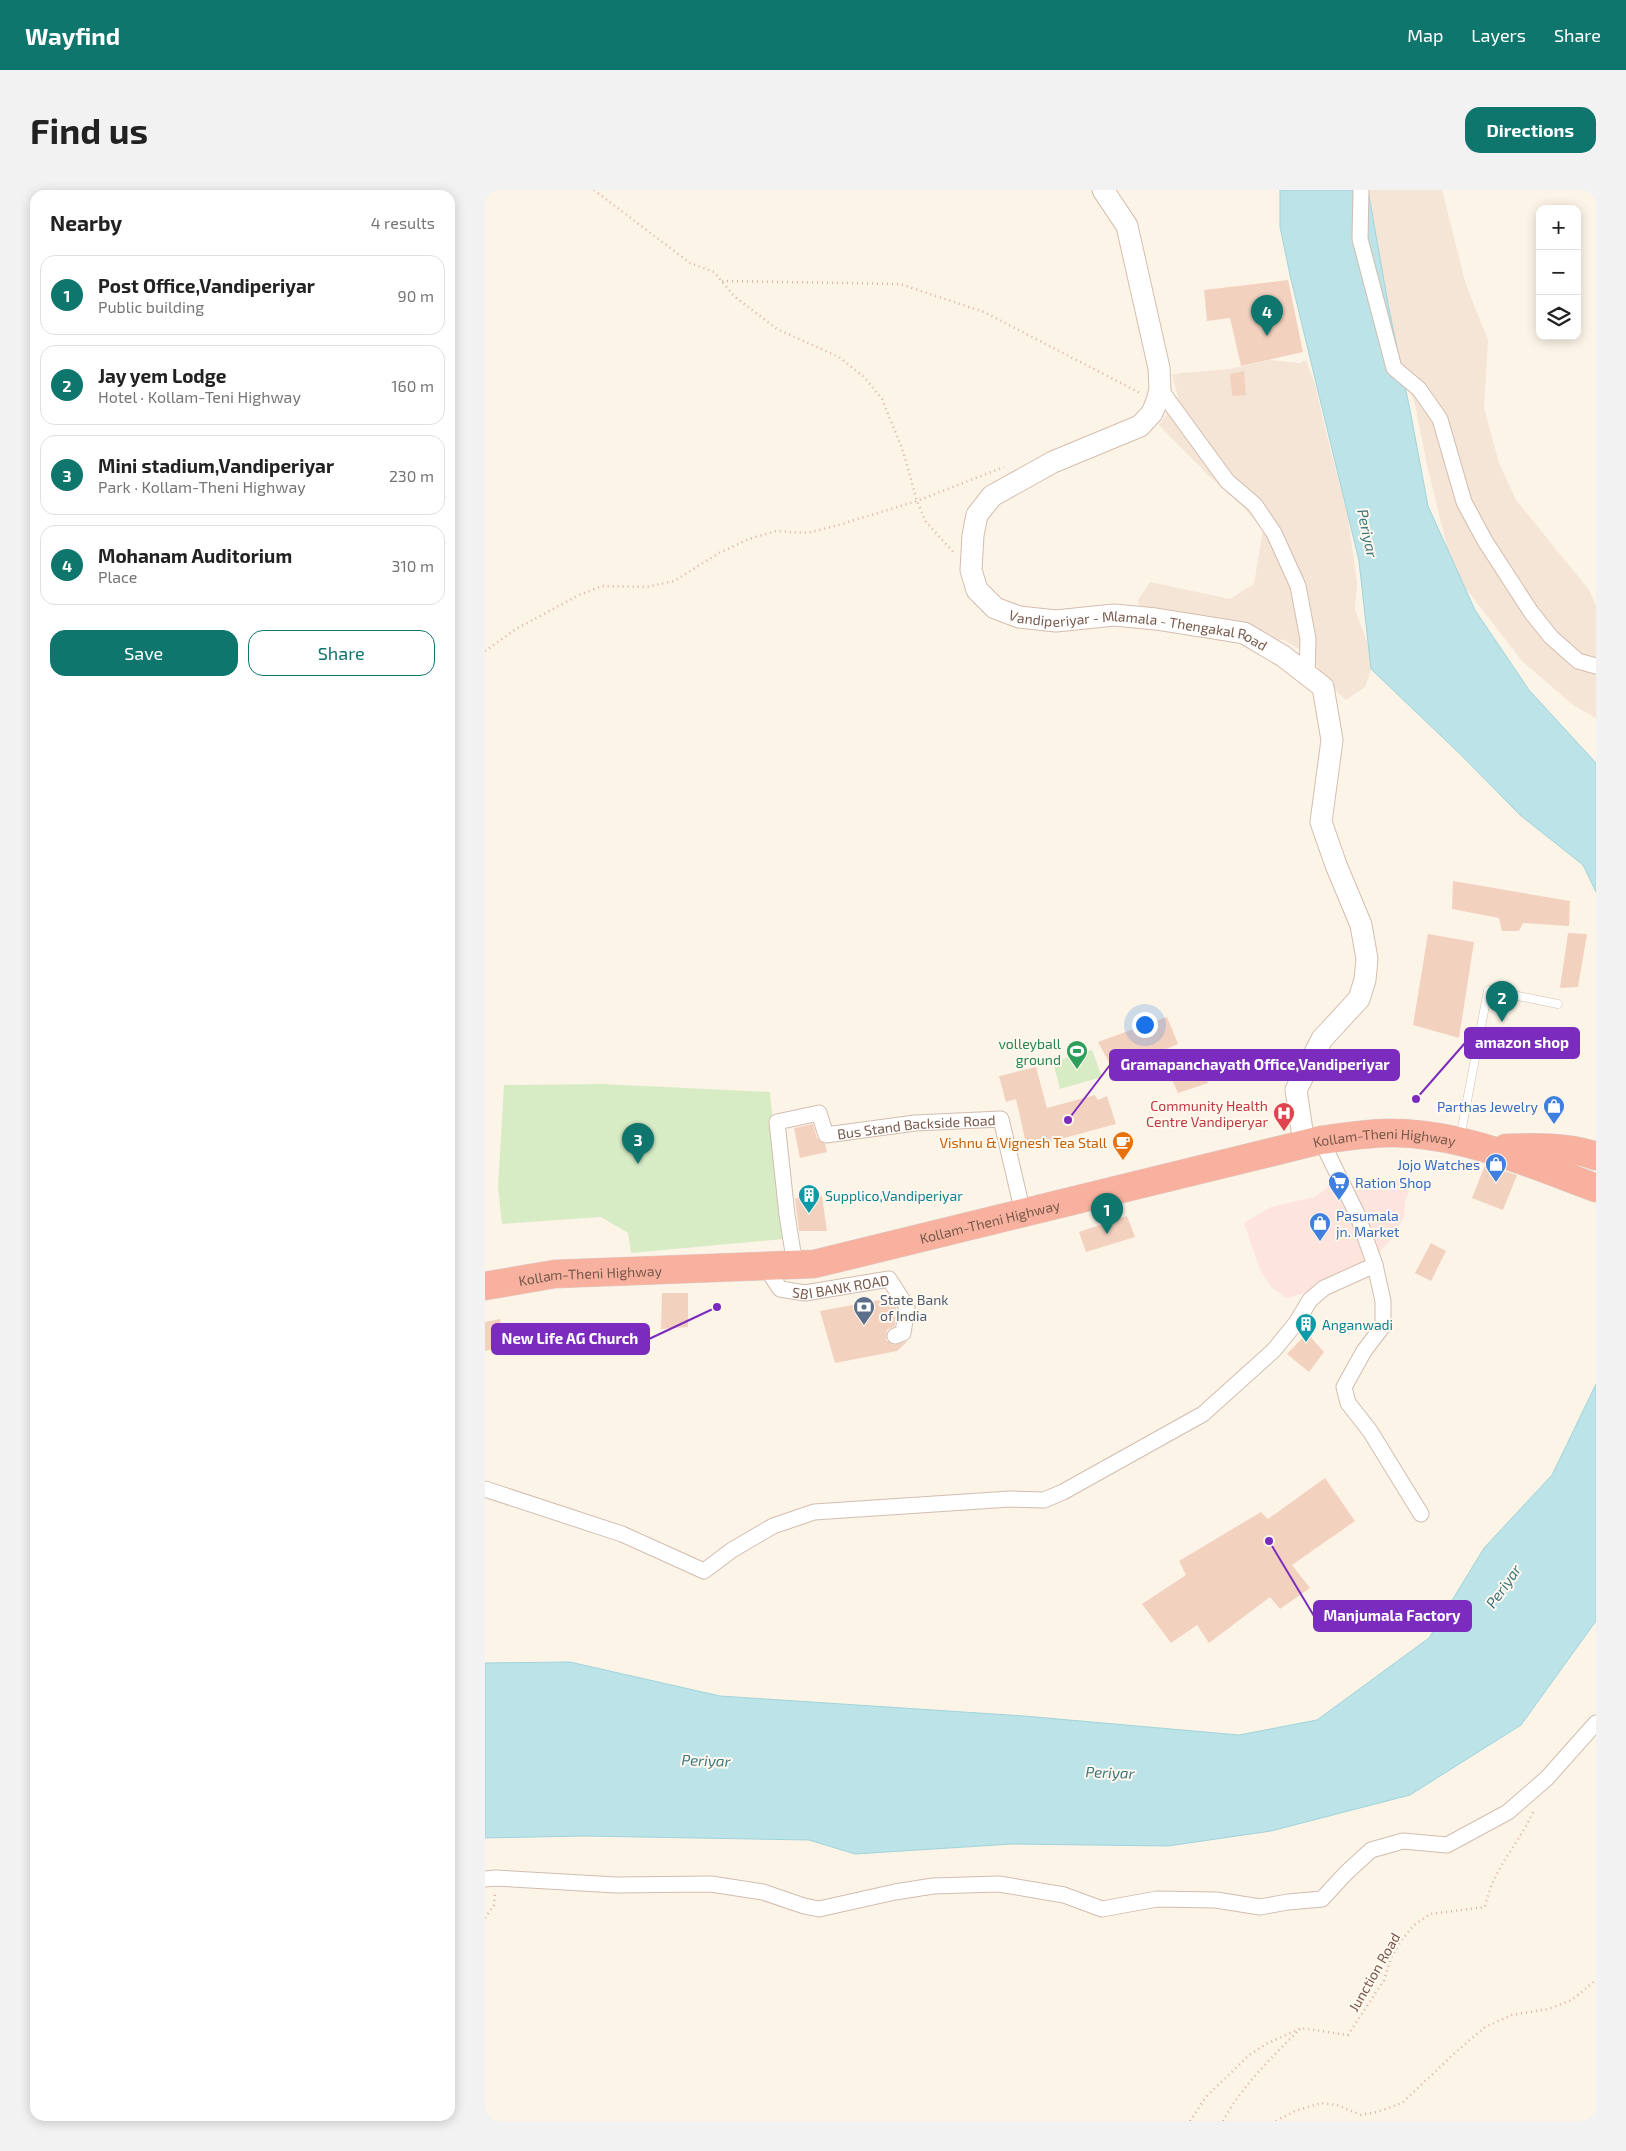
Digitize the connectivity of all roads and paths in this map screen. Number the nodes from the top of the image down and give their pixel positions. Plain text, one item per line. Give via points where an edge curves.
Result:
1 (594, 190) edge
2 (1103, 190) edge
3 (1361, 190) edge
4 (722, 281) junction
5 (1158, 395) junction
6 (1013, 463) dead end
7 (917, 501) junction
8 (971, 570) junction
9 (485, 651) edge
10 (1596, 666) edge
11 (1307, 675) junction
12 (1558, 1004) dead end
13 (1313, 1142) junction
14 (1459, 1142) junction
15 (1488, 1148) junction
16 (1589, 1154) edge
17 (1585, 1184) edge
18 (1037, 1208) junction
19 (795, 1265) junction
20 (1375, 1265) junction
21 (765, 1266) junction
22 (485, 1286) edge
23 (895, 1336) dead end
24 (485, 1488) edge
25 (1421, 1514) dead end
26 (1596, 1723) edge
27 (1532, 1792) junction
28 (491, 1879) edge
29 (485, 1918) edge
30 (1596, 1980) edge
31 (1301, 2028) junction
32 (1190, 2121) edge
33 (1223, 2121) edge
34 (1276, 2121) edge

1 - 4 path via 690,263 714,272
2 - 5 street via 1127,226 1159,368
3 - 10 street via 1360,239 1394,368 1419,389 1439,419 1464,502 1485,542 1531,612 1551,637 1578,661
4 - 5 path via 899,284 984,312 1074,360
4 - 7 path via 734,296 777,329 839,357 864,377 882,399 903,450
5 - 8 street, Vandiperiyar - Mlamala - Thengakal Road via 1152,413 1140,426 1053,462 992,496 977,515
5 - 11 street via 1227,481 1255,506 1274,532 1298,586 1308,639
6 - 7 path
7 - 8 path via 926,522
7 - 9 path via 808,533 776,531 749,539 674,581 647,587 602,586 524,625
8 - 11 street, Vandiperiyar - Mlamala - Thengakal Road via 977,590 995,608 1019,618 1056,621 1114,615 1244,633
11 - 13 street, Vandiperiyar - Mlamala - Thengakal Road via 1323,687 1332,740 1321,822 1361,925 1367,959 1359,999 1322,1039 1296,1090
12 - 14 lane via 1487,990
13 - 14 highway, Kollam-Theni Highway via 1393,1133
13 - 18 highway, Kollam-Theni Highway
13 - 20 street via 1357,1214
14 - 15 highway, Kollam-Theni Highway
15 - 16 highway via 1530,1147
15 - 17 highway
18 - 19 highway, Kollam-Theni Highway via 814,1264
18 - 19 street, Bus Stand Backside Road via 1001,1119 915,1123 826,1135 819,1113 784,1119 777,1122
19 - 21 highway, Kollam-Theni Highway
20 - 24 street via 1324,1288 1310,1300 1274,1350 1203,1414 1044,1500 1010,1499 814,1512 773,1526 731,1550 704,1571 622,1534
20 - 25 street via 1383,1301 1383,1326 1364,1351 1344,1387 1348,1403 1370,1431
21 - 22 highway, Kollam-Theni Highway via 555,1274
21 - 23 street, SBI BANK ROAD via 781,1289 805,1293 889,1279 907,1307 903,1333
26 - 27 street
27 - 28 street via 1508,1812 1447,1844 1403,1841 1371,1850 1322,1899 1260,1907 1216,1900 1157,1899 1102,1909 1064,1895 999,1884 933,1886 819,1909 763,1892 711,1884 616,1885
27 - 31 path, Junction Road via 1536,1806 1500,1865 1485,1907 1430,1914 1415,1925 1401,1941 1384,1980 1348,2035
28 - 29 path via 494,1905
30 - 34 path via 1572,2000 1548,2009 1513,2015 1485,2027 1402,2103 1361,2115 1337,2105 1321,2103
31 - 32 path via 1249,2055 1206,2097
31 - 33 path via 1232,2105

